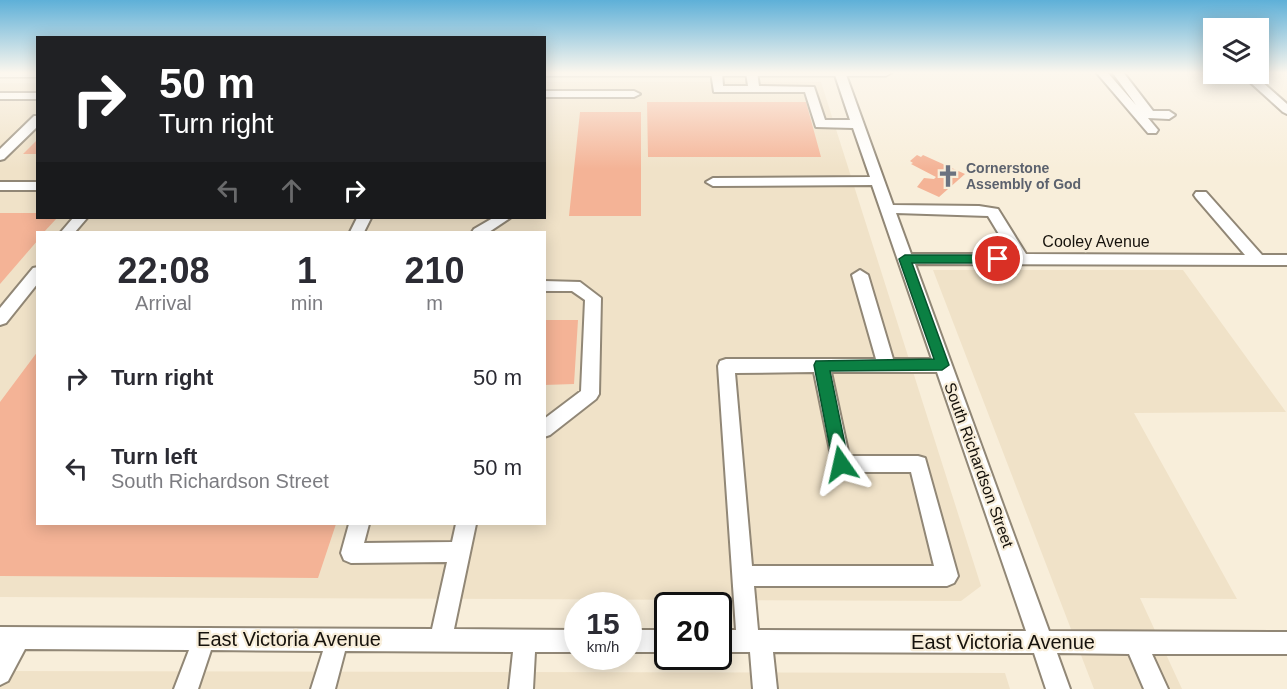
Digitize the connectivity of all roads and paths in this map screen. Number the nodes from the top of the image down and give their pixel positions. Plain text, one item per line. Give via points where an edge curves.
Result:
1 (814, 104) edge
2 (850, 104) edge
3 (1129, 104) edge
4 (1142, 104) edge
5 (1169, 115) dead end
6 (36, 121) edge
7 (857, 124) junction
8 (1152, 130) dead end
9 (0, 156) edge
10 (877, 181) junction
11 (713, 183) dead end
12 (0, 186) edge
13 (36, 186) edge
14 (1201, 195) dead end
15 (887, 208) junction
16 (79, 219) edge
17 (501, 219) edge
18 (69, 231) edge
19 (481, 231) edge
20 (905, 259) junction
21 (1021, 259) junction
22 (1258, 260) junction
23 (1287, 260) edge
24 (36, 274) edge
25 (860, 275) dead end
26 (546, 286) edge
27 (0, 319) edge
28 (821, 365) junction
29 (886, 365) junction
30 (942, 365) junction
31 (546, 427) edge
32 (359, 525) edge
33 (466, 525) edge
34 (460, 552) junction
35 (743, 576) junction
36 (9, 638) edge
37 (204, 639) junction
38 (337, 640) junction
39 (441, 640) junction
40 (525, 640) junction
41 (564, 641) edge
42 (732, 641) edge
43 (754, 641) junction
44 (1042, 643) junction
45 (1136, 643) junction
46 (1287, 644) edge
47 (0, 673) edge
48 (186, 689) edge
49 (323, 689) edge
50 (521, 689) edge
51 (765, 689) edge
52 (1058, 689) edge
53 (1156, 689) edge

1 - 7 street via 820,124
2 - 7 street, South Richardson Street
3 - 8 street
4 - 5 street via 1150,115
6 - 9 street
7 - 10 street, South Richardson Street
10 - 11 street
10 - 15 street, South Richardson Street
12 - 13 street
14 - 22 street
15 - 20 street, South Richardson Street
15 - 21 street via 993,212
16 - 18 street
17 - 19 street
20 - 21 street, Cooley Avenue
20 - 30 street, South Richardson Street
21 - 22 street, Cooley Avenue
22 - 23 street, Cooley Avenue
24 - 27 street
25 - 29 street
26 - 31 street via 575,286 593,298 590,394
28 - 29 street
28 - 35 street via 726,366
28 - 35 street via 841,464 918,464 947,576
29 - 30 street
30 - 44 street, South Richardson Street
32 - 34 street via 351,553
33 - 34 street
34 - 39 street
35 - 43 street
36 - 37 street, East Victoria Avenue
36 - 47 street
37 - 38 street, East Victoria Avenue
37 - 48 street
38 - 39 street, East Victoria Avenue
38 - 49 street
39 - 40 street, East Victoria Avenue
40 - 41 street, East Victoria Avenue
40 - 50 street
42 - 43 street, East Victoria Avenue
43 - 44 street, East Victoria Avenue
43 - 51 street
44 - 45 street, East Victoria Avenue
44 - 52 street, South Richardson Street
45 - 46 street, East Victoria Avenue
45 - 53 street

